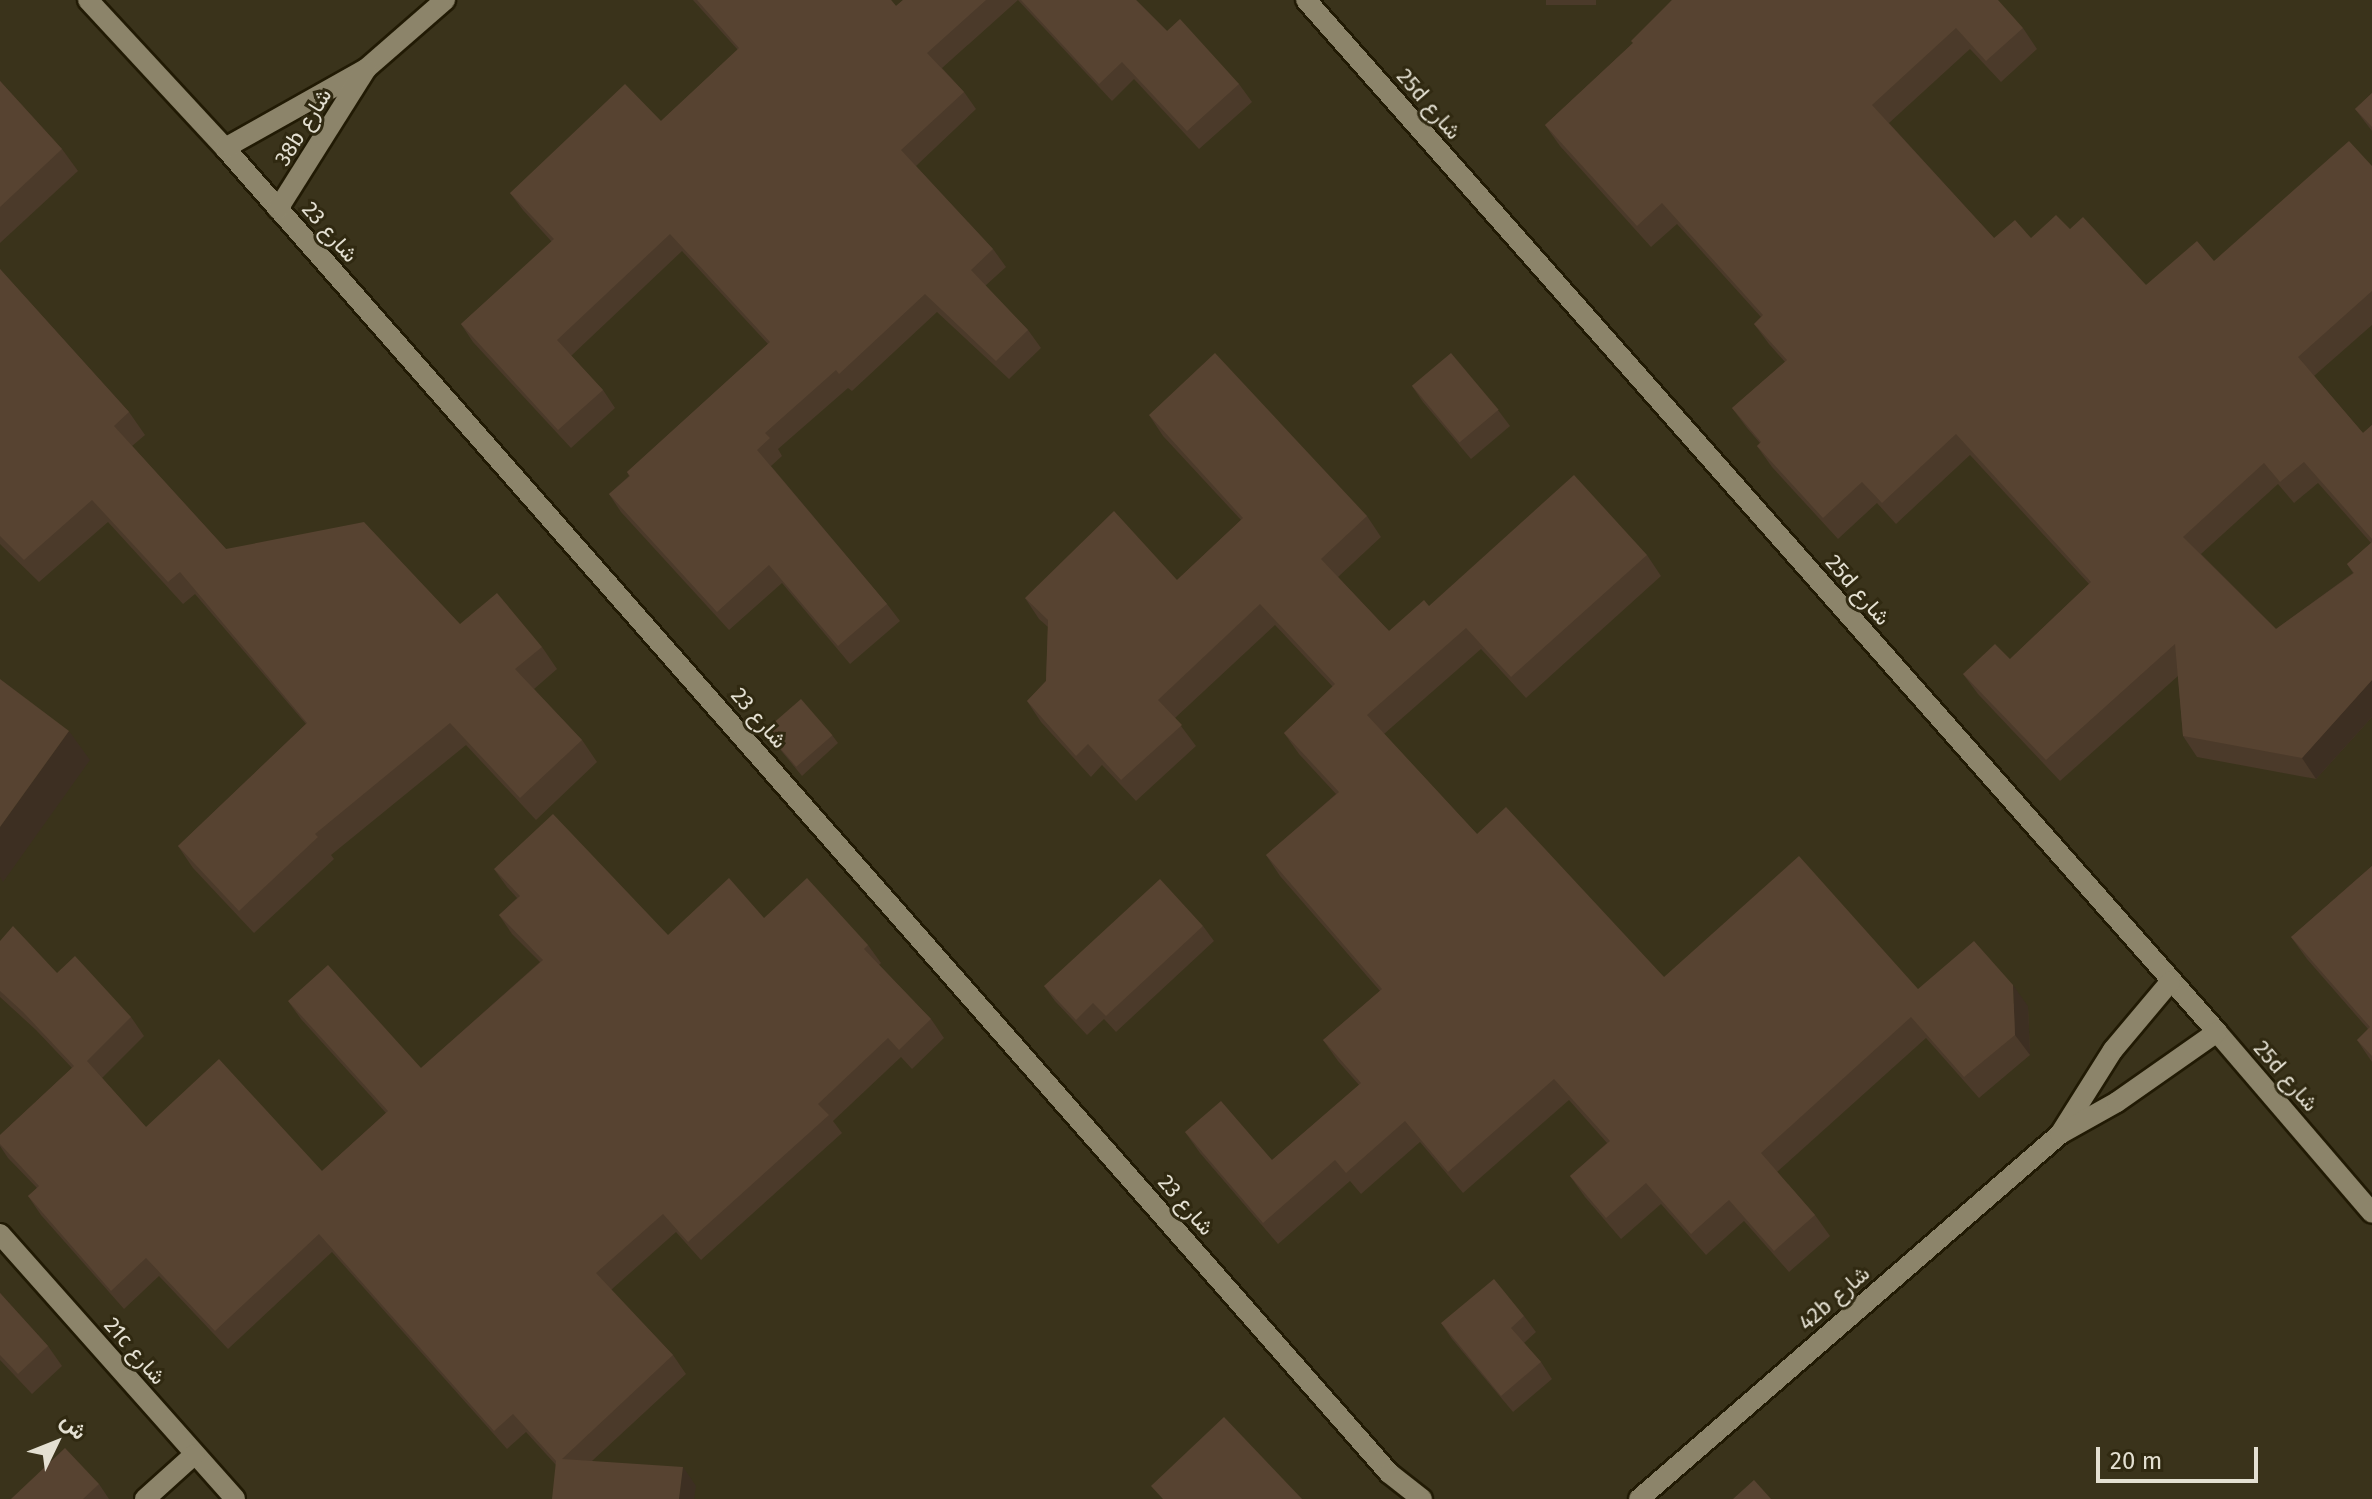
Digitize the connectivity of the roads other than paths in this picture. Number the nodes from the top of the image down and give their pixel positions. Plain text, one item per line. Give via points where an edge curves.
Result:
1 (88, 0) edge
2 (445, 0) edge
3 (1306, 0) edge
4 (366, 69) junction
5 (225, 148) junction
6 (278, 209) junction
7 (2170, 982) junction
8 (2217, 1032) junction
9 (2060, 1134) junction
10 (2372, 1213) edge
11 (0, 1234) edge
12 (195, 1454) junction
13 (1389, 1473) junction
14 (145, 1499) edge
15 (235, 1499) edge
16 (1403, 1499) edge
17 (1422, 1499) edge
18 (1639, 1499) edge

1 - 5 street, شارع 23
2 - 4 street, 38b شارع
3 - 7 street, 25d شارع
4 - 5 street, 38b شارع
4 - 6 street, 38b شارع
5 - 6 street, شارع 23
6 - 13 street, شارع 23
7 - 8 street, 25d شارع
7 - 9 street, 42b شارع via 2113,1050
8 - 9 street, 42b شارع via 2117,1102
8 - 10 street, 25d شارع
9 - 18 street, 42b شارع
11 - 12 street, 21c شارع
12 - 14 street
12 - 15 street, 21c شارع
13 - 16 street, شارع 23
13 - 17 street, شارع 23

